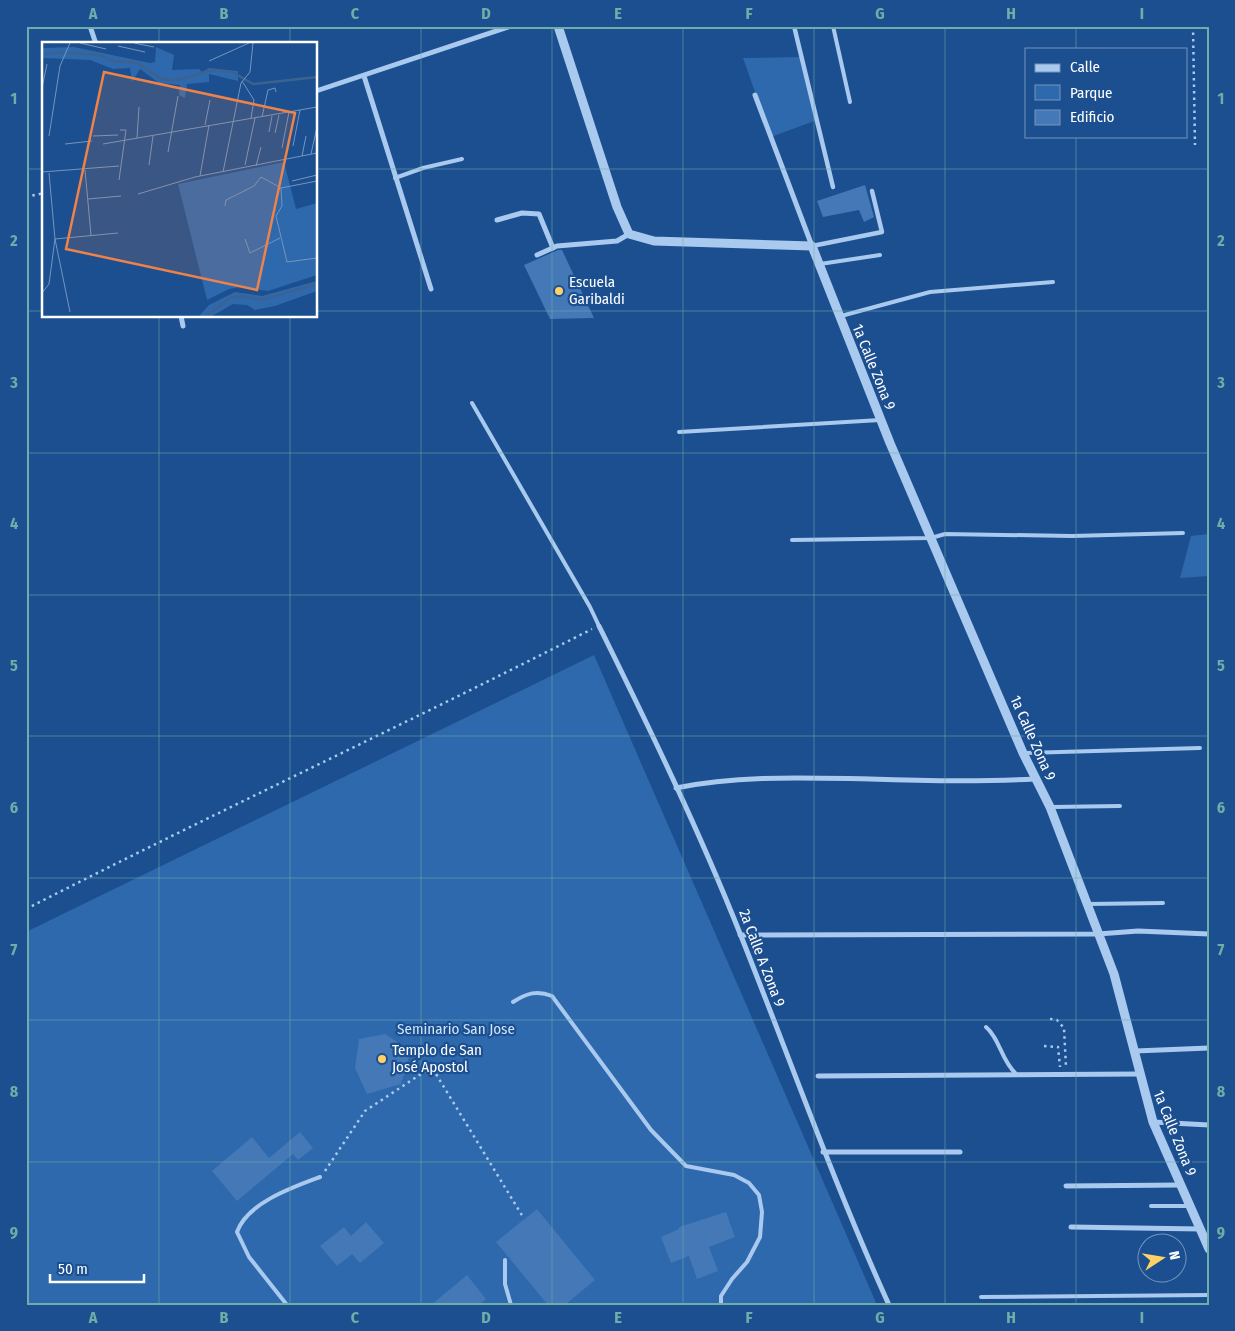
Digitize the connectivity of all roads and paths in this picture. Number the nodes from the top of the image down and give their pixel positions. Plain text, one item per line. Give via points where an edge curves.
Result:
1 (90, 26) edge
2 (511, 26) edge
3 (558, 26) edge
4 (794, 26) edge
5 (833, 26) edge
6 (1193, 26) edge
7 (95, 42) edge
8 (364, 76) junction
9 (318, 90) edge
10 (755, 95) dead end
11 (850, 102) dead end
12 (1195, 144) dead end
13 (462, 159) dead end
14 (395, 178) junction
15 (833, 187) dead end
16 (872, 191) dead end
17 (42, 193) edge
18 (26, 197) edge
19 (497, 220) dead end
20 (629, 234) junction
21 (812, 246) junction
22 (553, 248) junction
23 (537, 255) dead end
24 (880, 255) dead end
25 (819, 264) junction
26 (1053, 282) dead end
27 (431, 289) dead end
28 (839, 316) junction
29 (181, 318) edge
30 (183, 326) dead end
31 (472, 403) dead end
32 (880, 420) junction
33 (679, 432) dead end
34 (1183, 533) dead end
35 (931, 538) junction
36 (792, 540) dead end
37 (599, 626) junction
38 (1200, 748) dead end
39 (1023, 753) junction
40 (1035, 779) junction
41 (676, 788) junction
42 (1120, 806) dead end
43 (1050, 808) junction
44 (1163, 903) dead end
45 (1087, 904) junction
46 (26, 909) edge
47 (1098, 934) junction
48 (1209, 934) edge
49 (740, 935) junction
50 (513, 1002) dead end
51 (1050, 1019) dead end
52 (986, 1027) dead end
53 (1044, 1046) dead end
54 (1209, 1048) edge
55 (1135, 1051) junction
56 (1016, 1074) junction
57 (1063, 1074) junction
58 (1140, 1074) junction
59 (818, 1076) dead end
60 (1153, 1122) junction
61 (1209, 1125) edge
62 (823, 1152) junction
63 (960, 1152) dead end
64 (320, 1177) joint
65 (1182, 1185) junction
66 (1066, 1186) dead end
67 (1151, 1206) dead end
68 (1191, 1206) junction
69 (523, 1218) dead end
70 (1071, 1227) dead end
71 (1200, 1228) junction
72 (1209, 1249) edge
73 (505, 1260) dead end
74 (1209, 1295) edge
75 (981, 1297) dead end
76 (287, 1305) edge
77 (512, 1305) edge
78 (721, 1305) edge
79 (889, 1305) edge

1 - 7 street
2 - 8 street
3 - 20 street via 617,207
4 - 15 street
5 - 11 lane
6 - 12 path
8 - 9 street
8 - 14 street
10 - 21 street
13 - 14 lane
14 - 27 street
16 - 21 street via 882,232
17 - 18 path
19 - 22 street via 522,213 539,214
20 - 21 street via 654,241
20 - 22 street via 616,241
21 - 25 street, 1a Calle Zona 9
22 - 23 street
24 - 25 lane
25 - 28 street, 1a Calle Zona 9
26 - 28 lane via 930,292
28 - 32 street, 1a Calle Zona 9
29 - 30 street
31 - 37 lane
32 - 33 lane
32 - 35 street, 1a Calle Zona 9
34 - 35 lane via 1072,536 945,534
35 - 36 lane
35 - 39 street, 1a Calle Zona 9
37 - 41 street, 2a Calle A Zona 9
37 - 46 path
38 - 39 lane
39 - 40 street, 1a Calle Zona 9
40 - 41 street via 751,779 705,782
40 - 43 street, 1a Calle Zona 9
41 - 49 street, 2a Calle A Zona 9
42 - 43 lane
43 - 45 street, 1a Calle Zona 9
44 - 45 lane
45 - 47 street, 1a Calle Zona 9
47 - 48 street via 1138,931
47 - 49 street
47 - 55 street, 1a Calle Zona 9 via 1114,974
49 - 62 street, 2a Calle A Zona 9
50 - 78 lane via 526,993 552,996 651,1130 686,1166 734,1175 749,1183 758,1195 762,1212 760,1237 748,1262 721,1296
51 - 57 path via 1057,1020 1064,1028
52 - 56 lane
53 - 57 path via 1058,1047
54 - 55 street
55 - 58 street, 1a Calle Zona 9
56 - 57 street
56 - 59 street
57 - 58 street
58 - 60 street, 1a Calle Zona 9
60 - 61 street
60 - 65 street, 1a Calle Zona 9
62 - 63 street
62 - 79 street, 2a Calle A Zona 9
64 - 69 path via 365,1111 424,1072 431,1071 436,1074
64 - 76 lane via 289,1188 251,1212 241,1221 237,1232 249,1257
65 - 66 street
65 - 68 street, 1a Calle Zona 9
67 - 68 lane
68 - 71 street, 1a Calle Zona 9
70 - 71 street
71 - 72 street, 1a Calle Zona 9
73 - 77 lane via 504,1284
74 - 75 lane

